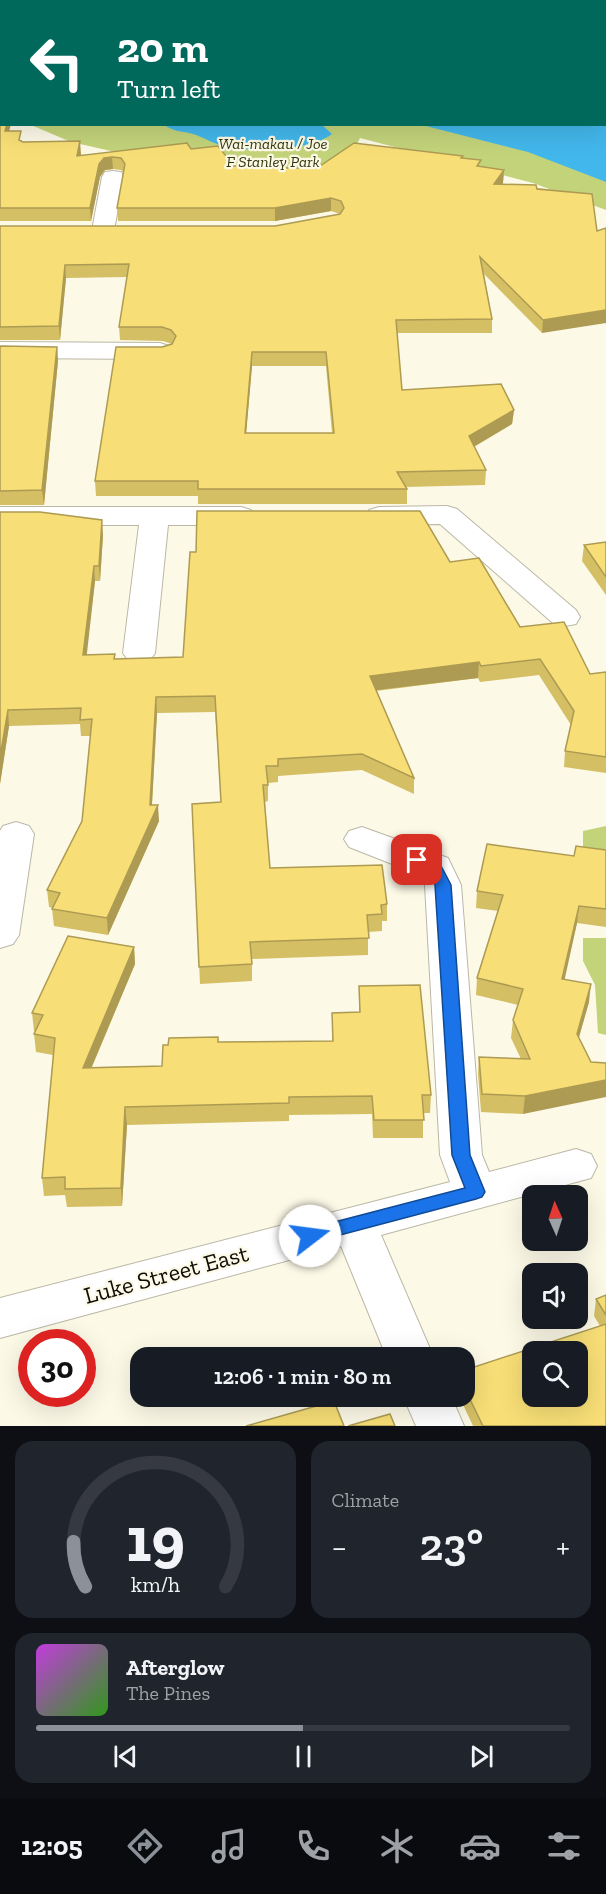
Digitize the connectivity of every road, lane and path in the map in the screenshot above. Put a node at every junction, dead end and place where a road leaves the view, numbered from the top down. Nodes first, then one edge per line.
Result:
1 (113, 177) dead end
2 (80, 230) edge
3 (103, 230) junction
4 (127, 230) edge
5 (0, 350) edge
6 (162, 351) edge
7 (0, 516) edge
8 (271, 516) edge
9 (353, 516) edge
10 (154, 517) junction
11 (565, 617) dead end
12 (139, 653) dead end
13 (16, 834) dead end
14 (362, 839) dead end
15 (0, 935) edge
16 (576, 1166) dead end
17 (476, 1192) junction
18 (354, 1224) junction
19 (0, 1318) edge
20 (406, 1347) edge
21 (432, 1407) edge
22 (440, 1426) edge

1 - 3 street
2 - 3 street
3 - 4 street
5 - 6 street
7 - 10 street
8 - 10 street
9 - 11 street
10 - 12 street
13 - 15 street
14 - 17 street
16 - 17 street, Luke Street East
17 - 18 street, Luke Street East
18 - 19 street, Luke Street East
18 - 20 street
21 - 22 street

